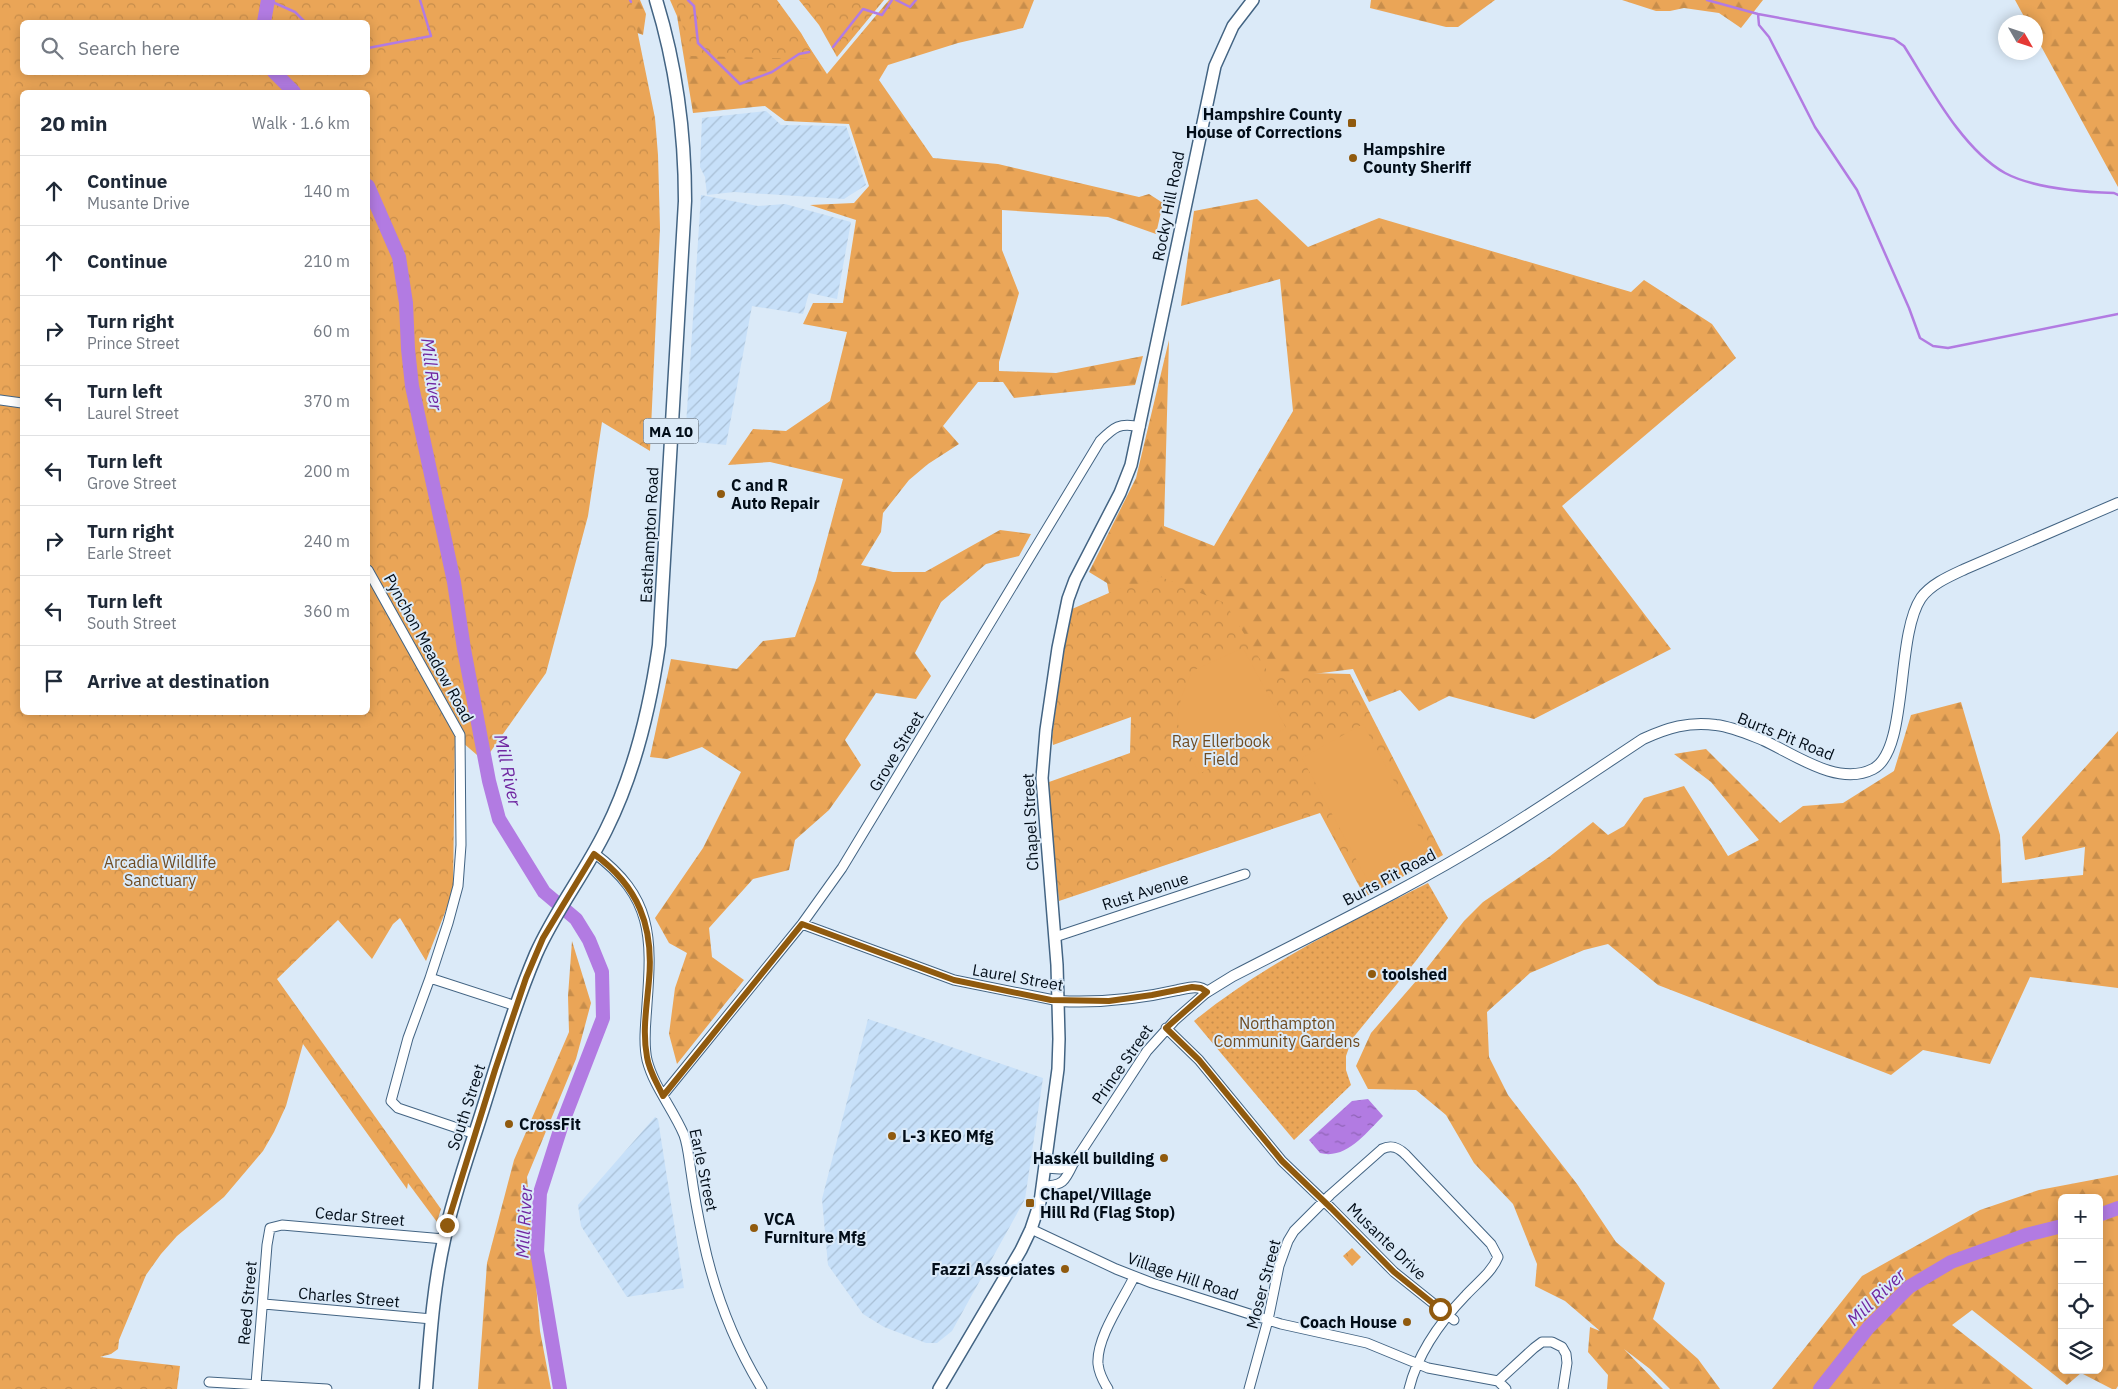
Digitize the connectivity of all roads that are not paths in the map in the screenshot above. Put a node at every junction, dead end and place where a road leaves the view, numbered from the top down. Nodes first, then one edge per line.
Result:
1 (656, 0) edge
2 (1253, 0) edge
3 (0, 400) edge
4 (20, 403) edge
5 (1140, 427) junction
6 (2118, 504) edge
7 (370, 574) edge
8 (594, 854) junction
9 (1245, 874) dead end
10 (802, 924) junction
11 (1055, 937) junction
12 (430, 978) junction
13 (1207, 992) junction
14 (1058, 1001) junction
15 (516, 1006) junction
16 (1166, 1028) junction
17 (663, 1096) junction
18 (475, 1134) junction
19 (1074, 1164) junction
20 (1045, 1168) junction
21 (1043, 1186) junction
22 (1324, 1201) junction
23 (273, 1226) joint
24 (1031, 1229) junction
25 (444, 1239) junction
26 (1134, 1277) junction
27 (264, 1304) junction
28 (1451, 1317) junction
29 (432, 1319) junction
30 (1268, 1320) junction
31 (1416, 1364) junction
32 (1498, 1381) junction
33 (209, 1382) dead end
34 (256, 1384) junction
35 (224, 1386) edge
36 (327, 1389) edge
37 (426, 1389) edge
38 (762, 1389) edge
39 (939, 1389) edge
40 (1108, 1389) edge
41 (1249, 1389) edge
42 (1409, 1389) edge
43 (1506, 1389) edge
44 (1563, 1389) edge

1 - 8 main road, Easthampton Road / MA 10
2 - 5 main road, Rocky Hill Road
3 - 4 street
5 - 10 street, Grove Street
5 - 11 main road, Chapel Street
6 - 13 street, Burts Pit Road
7 - 12 street, Pynchon Meadow Road
8 - 15 main road, South Street / MA 10
8 - 17 street, Earle Street
9 - 11 street, Rust Avenue
10 - 14 street, Laurel Street
10 - 17 street, Grove Street
11 - 14 main road, Chapel Street
12 - 15 street
12 - 18 street, Pynchon Meadow Road
13 - 14 street, Laurel Street
13 - 16 street, Prince Street
14 - 20 main road, Chapel Street
15 - 18 main road, South Street / MA 10
16 - 19 street, Prince Street
16 - 22 street, Musante Drive
17 - 38 street, Earle Street
18 - 25 main road, South Street / MA 10
19 - 20 street
19 - 21 street, Prince Street
20 - 21 main road, Chapel Street
21 - 24 main road, Chapel Street
22 - 28 street, Musante Drive
22 - 28 street, Moser Street
22 - 30 street, Moser Street
23 - 25 street, Cedar Street
23 - 27 street, Reed Street
24 - 26 street, Village Hill Road
24 - 39 main road
25 - 29 main road, South Street / MA 10
26 - 30 street, Village Hill Road
26 - 40 street
27 - 29 street, Charles Street
27 - 34 street, Reed Street
28 - 31 street
29 - 37 main road, South Street / MA 10
30 - 31 street, Village Hill Road
30 - 41 street, Moser Street
31 - 32 street, Village Hill Road
31 - 42 street
32 - 43 street
32 - 44 street
33 - 35 street
34 - 35 street
34 - 36 street

